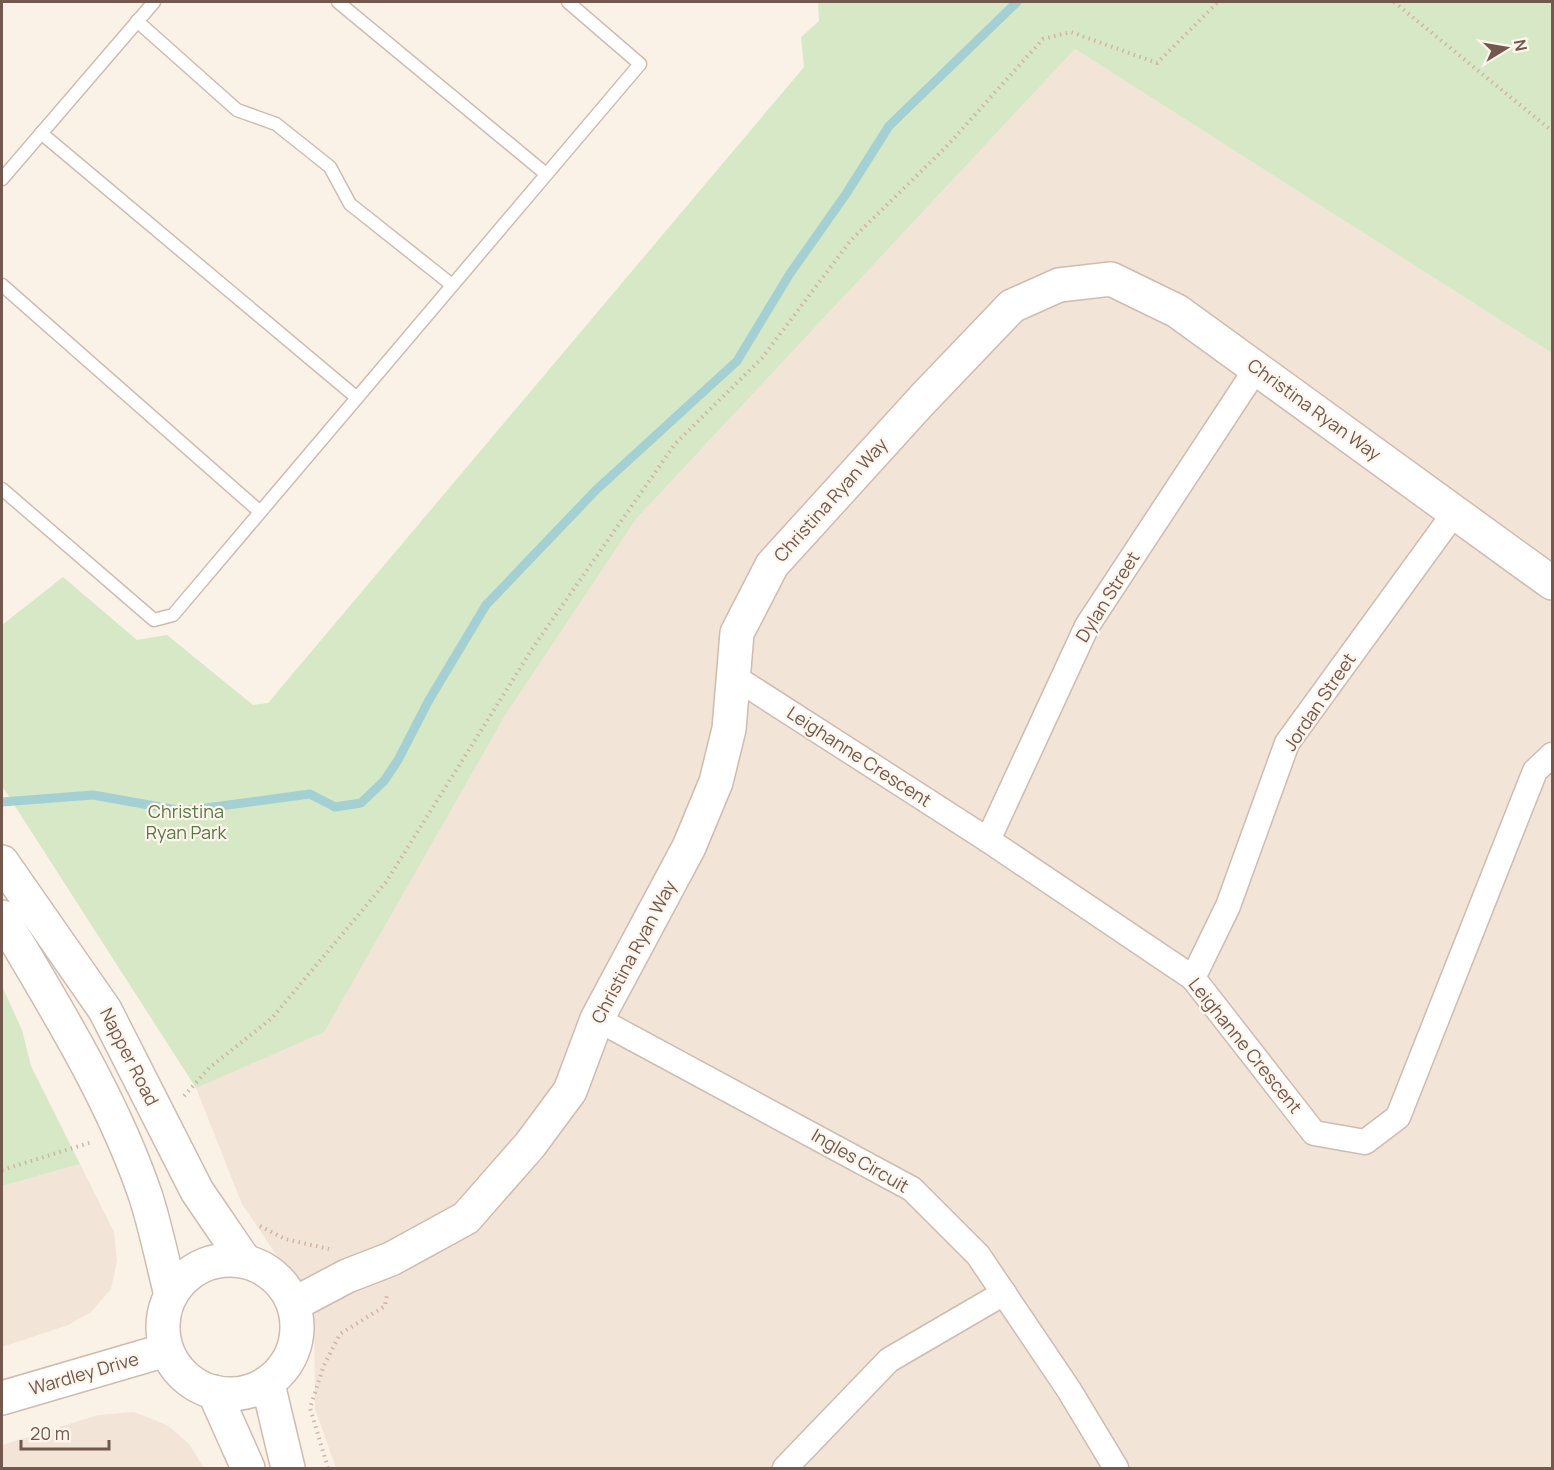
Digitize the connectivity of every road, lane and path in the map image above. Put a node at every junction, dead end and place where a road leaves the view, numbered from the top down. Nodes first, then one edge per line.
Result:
1 (154, 2) edge
2 (338, 2) edge
3 (568, 2) edge
4 (1218, 2) edge
5 (1394, 2) edge
6 (137, 21) junction
7 (1552, 131) edge
8 (41, 133) junction
9 (546, 174) junction
10 (2, 179) edge
11 (2, 285) edge
12 (452, 285) junction
13 (1256, 369) junction
14 (356, 397) junction
15 (2, 489) edge
16 (259, 511) junction
17 (1455, 512) junction
18 (1552, 583) edge
19 (733, 675) junction
20 (1552, 756) edge
21 (988, 840) junction
22 (2, 862) edge
23 (2, 917) edge
24 (1193, 978) junction
25 (597, 1019) junction
26 (180, 1100) dead end
27 (118, 1130) junction
28 (2, 1170) edge
29 (244, 1260) junction
30 (1004, 1293) junction
31 (171, 1295) junction
32 (294, 1304) junction
33 (166, 1350) junction
34 (268, 1384) junction
35 (214, 1392) junction
36 (2, 1398) edge
37 (248, 1468) edge
38 (288, 1468) edge
39 (785, 1468) edge
40 (1116, 1468) edge

1 - 6 lane
2 - 9 lane
3 - 9 lane
4 - 26 path
5 - 7 path
6 - 8 lane
6 - 12 lane
8 - 10 lane
8 - 14 lane
9 - 12 lane
11 - 16 lane
12 - 14 lane
13 - 17 street, Christina Ryan Way
13 - 19 street, Christina Ryan Way
13 - 21 street, Dylan Street
14 - 16 lane
15 - 16 lane
17 - 18 street, Christina Ryan Way
17 - 24 street, Jordan Street
19 - 21 street, Leighanne Crescent
19 - 25 street, Christina Ryan Way
20 - 24 street, Leighanne Crescent
21 - 24 street, Leighanne Crescent
22 - 29 street, Napper Road
23 - 27 street
25 - 30 street, Ingles Circuit
25 - 32 street, Christina Ryan Way
27 - 28 path
27 - 31 street
29 - 31 street
29 - 32 street
30 - 39 street
30 - 40 street, Ingles Circuit
31 - 33 street
32 - 34 street
33 - 35 street
33 - 36 street, Wardley Drive
34 - 35 street
34 - 38 street
35 - 37 street

